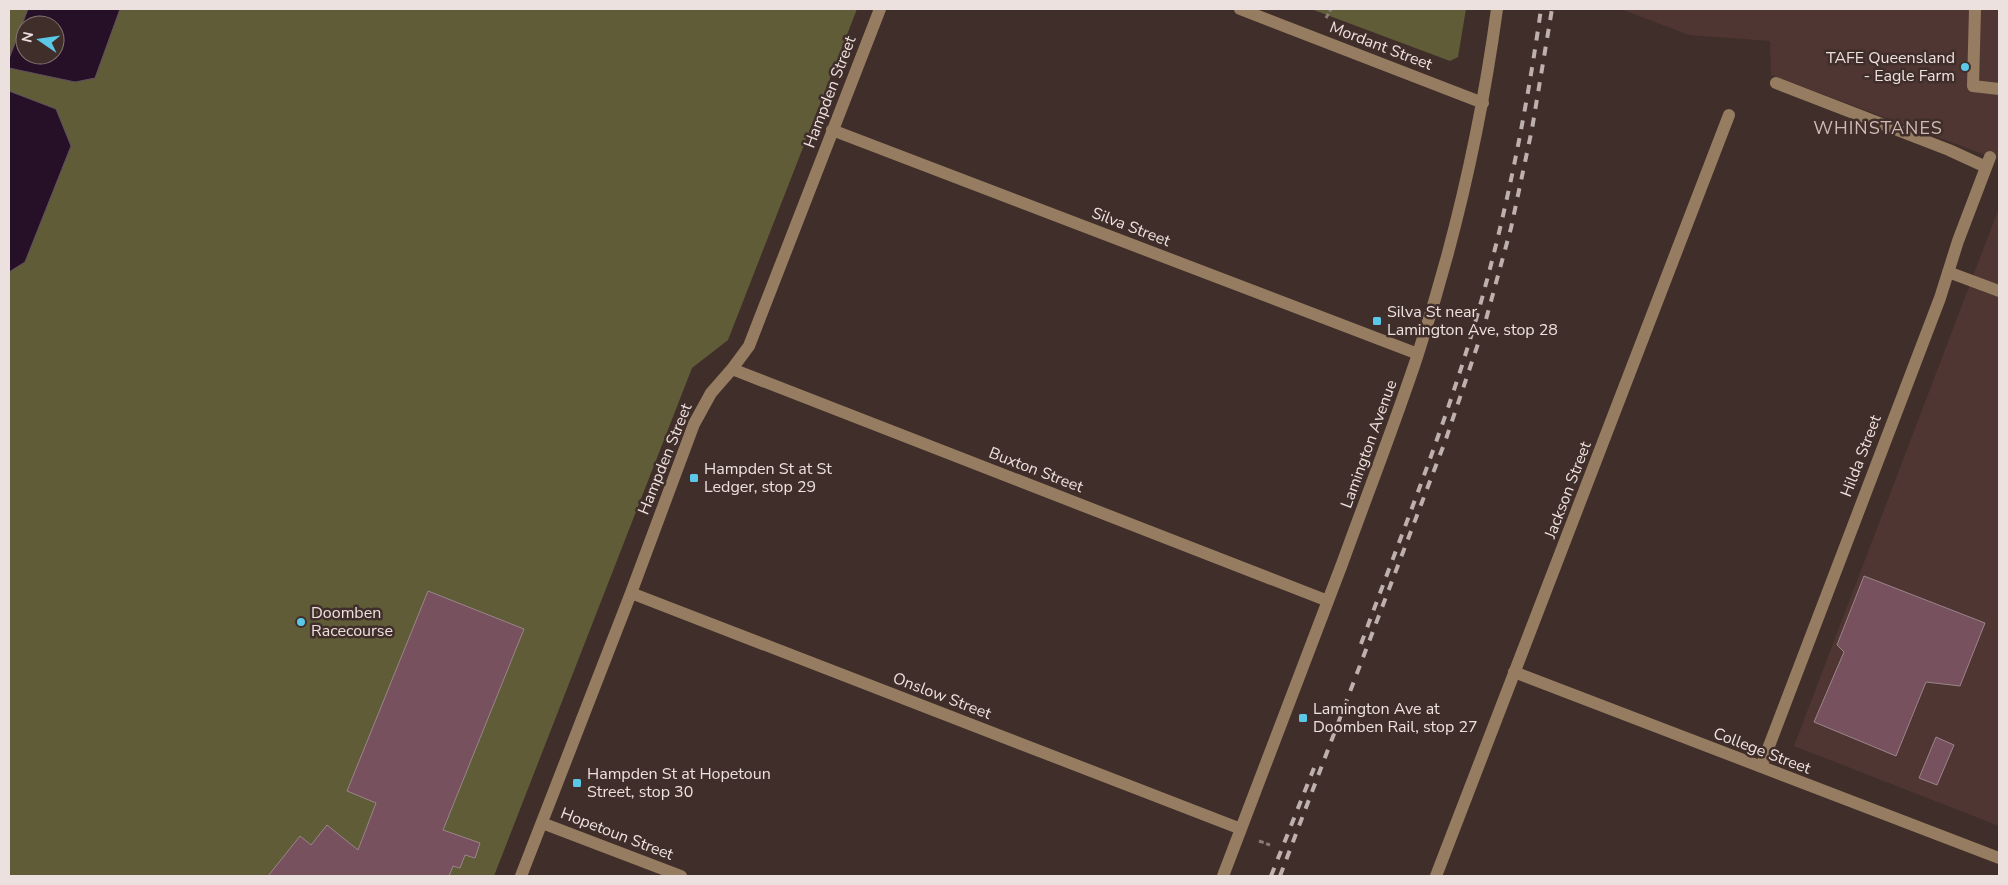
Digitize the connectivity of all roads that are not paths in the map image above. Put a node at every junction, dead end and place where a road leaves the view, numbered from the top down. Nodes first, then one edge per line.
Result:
1 (880, 9) edge
2 (1240, 9) edge
3 (1496, 9) edge
4 (1975, 9) edge
5 (1776, 83) dead end
6 (1999, 90) edge
7 (1483, 103) junction
8 (1729, 115) dead end
9 (832, 130) junction
10 (1948, 272) junction
11 (1999, 291) edge
12 (1418, 354) junction
13 (732, 369) junction
14 (631, 593) junction
15 (1328, 601) junction
16 (1514, 672) junction
17 (1761, 767) junction
18 (542, 823) junction
19 (1241, 829) junction
20 (1999, 858) edge
21 (521, 876) edge
22 (681, 876) edge
23 (1223, 876) edge
24 (1436, 876) edge

1 - 9 street, Hampden Street
2 - 7 street, Mordant Street
3 - 7 street, Lamington Avenue
4 - 6 street
5 - 10 street, Hilda Street
7 - 12 street, Lamington Avenue
8 - 16 street, Jackson Street
9 - 12 street, Silva Street
9 - 13 street, Hampden Street
10 - 11 street
10 - 17 street, Hilda Street
12 - 15 street, Lamington Avenue
13 - 14 street, Hampden Street
13 - 15 street, Buxton Street
14 - 18 street, Hampden Street
14 - 19 street, Onslow Street
15 - 19 street, Lamington Avenue
16 - 17 street, College Street
16 - 24 street, Jackson Street
17 - 20 street, College Street
18 - 21 street, Hampden Street
18 - 22 street, Hopetoun Street
19 - 23 street, Lamington Avenue

